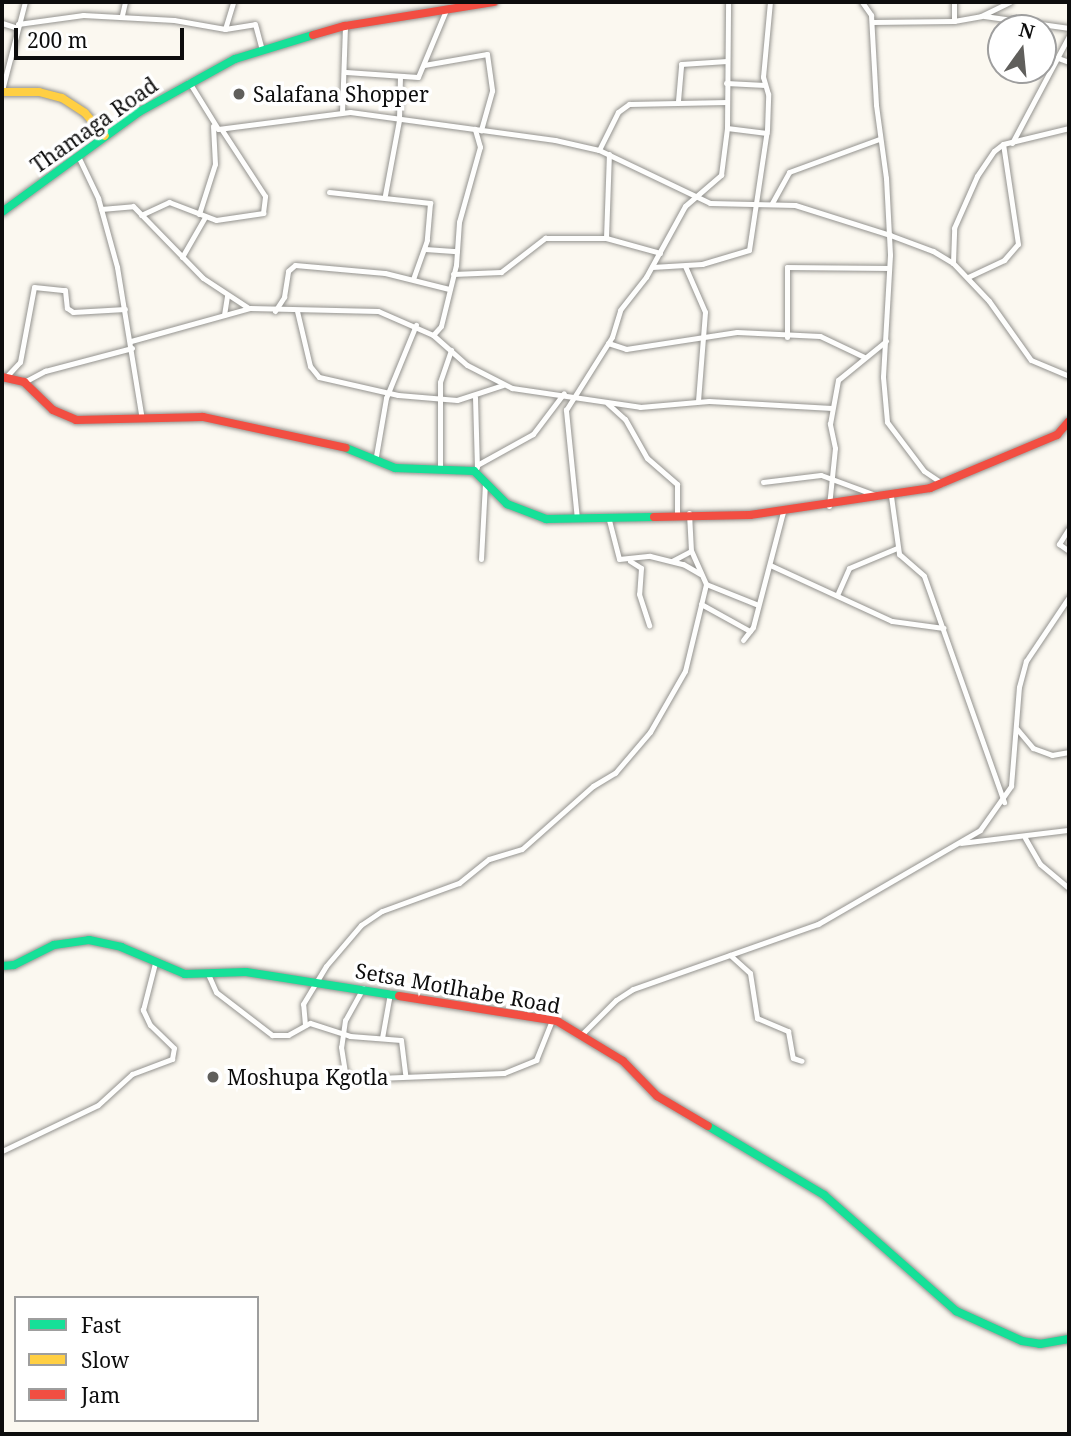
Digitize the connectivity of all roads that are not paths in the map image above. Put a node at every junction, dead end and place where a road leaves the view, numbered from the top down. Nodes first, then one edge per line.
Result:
1 (25, 2) edge
2 (125, 2) edge
3 (233, 2) edge
4 (494, 2) edge
5 (728, 2) edge
6 (770, 2) edge
7 (862, 2) edge
8 (954, 2) edge
9 (1010, 2) edge
10 (465, 4) edge
11 (446, 10) junction
12 (122, 15) junction
13 (981, 16) junction
14 (954, 21) junction
15 (872, 22) junction
16 (2, 23) edge
17 (18, 26) junction
18 (345, 26) junction
19 (1069, 27) edge
20 (225, 29) junction
21 (1069, 36) edge
22 (262, 50) junction
23 (1058, 58) junction
24 (727, 61) junction
25 (1069, 62) edge
26 (3, 65) edge
27 (424, 65) junction
28 (345, 72) junction
29 (400, 77) junction
30 (189, 82) junction
31 (726, 83) junction
32 (765, 85) junction
33 (2, 91) edge
34 (678, 101) junction
35 (727, 102) junction
36 (342, 112) junction
37 (400, 120) junction
38 (213, 125) junction
39 (727, 128) junction
40 (1069, 128) edge
41 (478, 129) junction
42 (222, 130) junction
43 (767, 133) junction
44 (105, 136) junction
45 (879, 139) junction
46 (1012, 142) junction
47 (1003, 144) junction
48 (599, 150) junction
49 (608, 154) junction
50 (78, 156) junction
51 (329, 192) dead end
52 (385, 195) junction
53 (694, 195) junction
54 (772, 204) junction
55 (754, 205) junction
56 (101, 209) junction
57 (2, 212) edge
58 (141, 215) junction
59 (202, 216) junction
60 (890, 236) junction
61 (606, 238) junction
62 (425, 249) junction
63 (457, 251) junction
64 (660, 253) junction
65 (182, 257) junction
66 (953, 263) junction
67 (685, 266) junction
68 (652, 267) junction
69 (888, 268) junction
70 (453, 274) junction
71 (968, 278) junction
72 (413, 279) junction
73 (449, 289) junction
74 (227, 295) junction
75 (250, 308) junction
76 (125, 309) junction
77 (275, 311) junction
78 (297, 311) junction
79 (224, 315) junction
80 (415, 325) junction
81 (433, 335) junction
82 (706, 335) junction
83 (787, 337) junction
84 (887, 340) junction
85 (608, 343) junction
86 (132, 345) junction
87 (450, 350) junction
88 (864, 357) junction
89 (1069, 376) edge
90 (3, 377) edge
91 (24, 382) junction
92 (503, 385) junction
93 (388, 393) junction
94 (564, 394) junction
95 (576, 396) junction
96 (475, 397) junction
97 (439, 399) junction
98 (698, 401) junction
99 (607, 403) junction
100 (832, 408) junction
101 (142, 419) junction
102 (1069, 421) edge
103 (376, 456) junction
104 (440, 470) junction
105 (480, 472) junction
106 (831, 477) junction
107 (763, 482) dead end
108 (942, 484) junction
109 (891, 495) junction
110 (882, 497) junction
111 (829, 506) junction
112 (783, 512) junction
113 (677, 513) junction
114 (689, 513) junction
115 (577, 519) junction
116 (609, 520) junction
117 (1069, 528) edge
118 (897, 548) junction
119 (691, 551) junction
120 (1069, 551) edge
121 (481, 559) dead end
122 (630, 561) junction
123 (671, 561) junction
124 (770, 565) junction
125 (703, 576) junction
126 (706, 584) junction
127 (838, 593) junction
128 (1069, 597) edge
129 (701, 604) junction
130 (756, 604) junction
131 (649, 625) dead end
132 (944, 628) junction
133 (750, 631) junction
134 (744, 640) dead end
135 (1017, 729) junction
136 (1069, 752) edge
137 (1004, 802) junction
138 (1069, 830) edge
139 (1025, 838) junction
140 (958, 844) junction
141 (1069, 888) edge
142 (730, 955) junction
143 (155, 963) junction
144 (2, 966) edge
145 (208, 974) junction
146 (315, 981) junction
147 (363, 988) junction
148 (390, 993) junction
149 (552, 1020) junction
150 (305, 1025) junction
151 (582, 1034) junction
152 (343, 1035) junction
153 (382, 1038) junction
154 (802, 1060) dead end
155 (405, 1074) junction
156 (2, 1151) edge
157 (1069, 1339) edge

1 - 17 street
2 - 12 street
3 - 20 street
4 - 10 street, Thamaga Road
5 - 24 street
6 - 32 street
7 - 15 street
8 - 14 street
9 - 13 street
10 - 11 street, Thamaga Road
11 - 18 street, Thamaga Road
11 - 27 street
12 - 17 street
12 - 20 street
13 - 14 street
13 - 19 street
14 - 15 street
15 - 45 street
16 - 17 street
17 - 26 street
18 - 22 street, Thamaga Road
18 - 28 street
20 - 22 street
21 - 23 street
22 - 30 street, Thamaga Road
23 - 25 street
23 - 46 street
24 - 31 street
24 - 34 street
26 - 33 street
27 - 29 street
27 - 41 street
28 - 29 street
28 - 36 street
29 - 37 street
30 - 38 street
30 - 44 street, Thamaga Road
31 - 32 street
31 - 35 street
32 - 43 street
33 - 44 street
34 - 35 street
34 - 48 street
35 - 39 street
36 - 37 street
36 - 42 street
37 - 41 street
37 - 52 street
38 - 42 street
38 - 59 street
39 - 43 street
39 - 53 street
40 - 46 street
41 - 48 street
41 - 63 street
42 - 59 street
43 - 55 street
44 - 50 street, Thamaga Road
45 - 54 street
45 - 60 street
46 - 47 street
47 - 66 street
47 - 71 street
48 - 49 street
49 - 53 street
49 - 61 street
50 - 56 street
50 - 57 street, Thamaga Road
51 - 52 street
52 - 62 street
53 - 55 street
53 - 64 street
54 - 55 street
54 - 60 street
55 - 67 street
56 - 58 street
56 - 76 street
58 - 59 street
58 - 65 street
59 - 65 street
60 - 66 street
60 - 69 street
61 - 64 street
61 - 70 street
62 - 63 street
62 - 72 street
63 - 70 street
64 - 68 street
65 - 74 street
66 - 71 street
67 - 68 street
67 - 82 street
68 - 85 street
69 - 83 street
69 - 84 street
70 - 73 street
71 - 89 street
72 - 73 street
72 - 77 street
73 - 81 street
74 - 75 street
74 - 79 street
75 - 77 street
75 - 79 street
76 - 86 street
76 - 90 street
77 - 78 street
78 - 80 street
78 - 93 street
79 - 86 street
80 - 81 street
80 - 93 street
81 - 87 street
82 - 83 street
82 - 85 street
82 - 98 street
83 - 88 street
84 - 88 street
84 - 108 street
85 - 95 street
86 - 91 street
86 - 101 street
87 - 92 street
87 - 97 street
88 - 100 street
90 - 91 street
91 - 101 street
92 - 94 street
92 - 96 street
93 - 97 street
93 - 103 street
94 - 95 street
94 - 105 street
95 - 99 street
95 - 115 street
96 - 97 street
96 - 105 street
97 - 104 street
98 - 99 street
98 - 100 street
99 - 113 street
100 - 106 street
101 - 103 street
102 - 108 street
103 - 104 street
104 - 105 street
105 - 115 street
105 - 121 street
106 - 107 street
106 - 110 street
106 - 111 street
108 - 109 street
109 - 110 street
109 - 118 street
110 - 111 street
111 - 112 street
112 - 114 street
112 - 124 street
113 - 114 street
113 - 116 street
114 - 119 street
115 - 116 street
116 - 122 street
117 - 120 street
118 - 127 street
118 - 132 street
119 - 123 street
119 - 125 street
122 - 123 street
122 - 131 street
123 - 125 street
124 - 127 street
124 - 130 street
125 - 126 street
126 - 129 street
126 - 130 street
127 - 132 street
128 - 135 street
129 - 133 street
129 - 146 street
130 - 133 street
132 - 137 street
133 - 134 street
135 - 136 street
135 - 137 street
137 - 140 street
138 - 139 street
139 - 140 street
139 - 141 street
140 - 142 street
142 - 151 street
142 - 154 street
143 - 144 street, Setsa Motlhabe Road
143 - 145 street, Setsa Motlhabe Road
143 - 156 street
145 - 146 street, Setsa Motlhabe Road
145 - 150 street
146 - 147 street, Setsa Motlhabe Road
146 - 150 street
147 - 148 street, Setsa Motlhabe Road
147 - 152 street
148 - 149 street, Setsa Motlhabe Road
148 - 153 street
149 - 151 street, Setsa Motlhabe Road
149 - 155 street
150 - 152 street
151 - 157 street, Setsa Motlhabe Road
152 - 153 street
152 - 155 street
153 - 155 street

